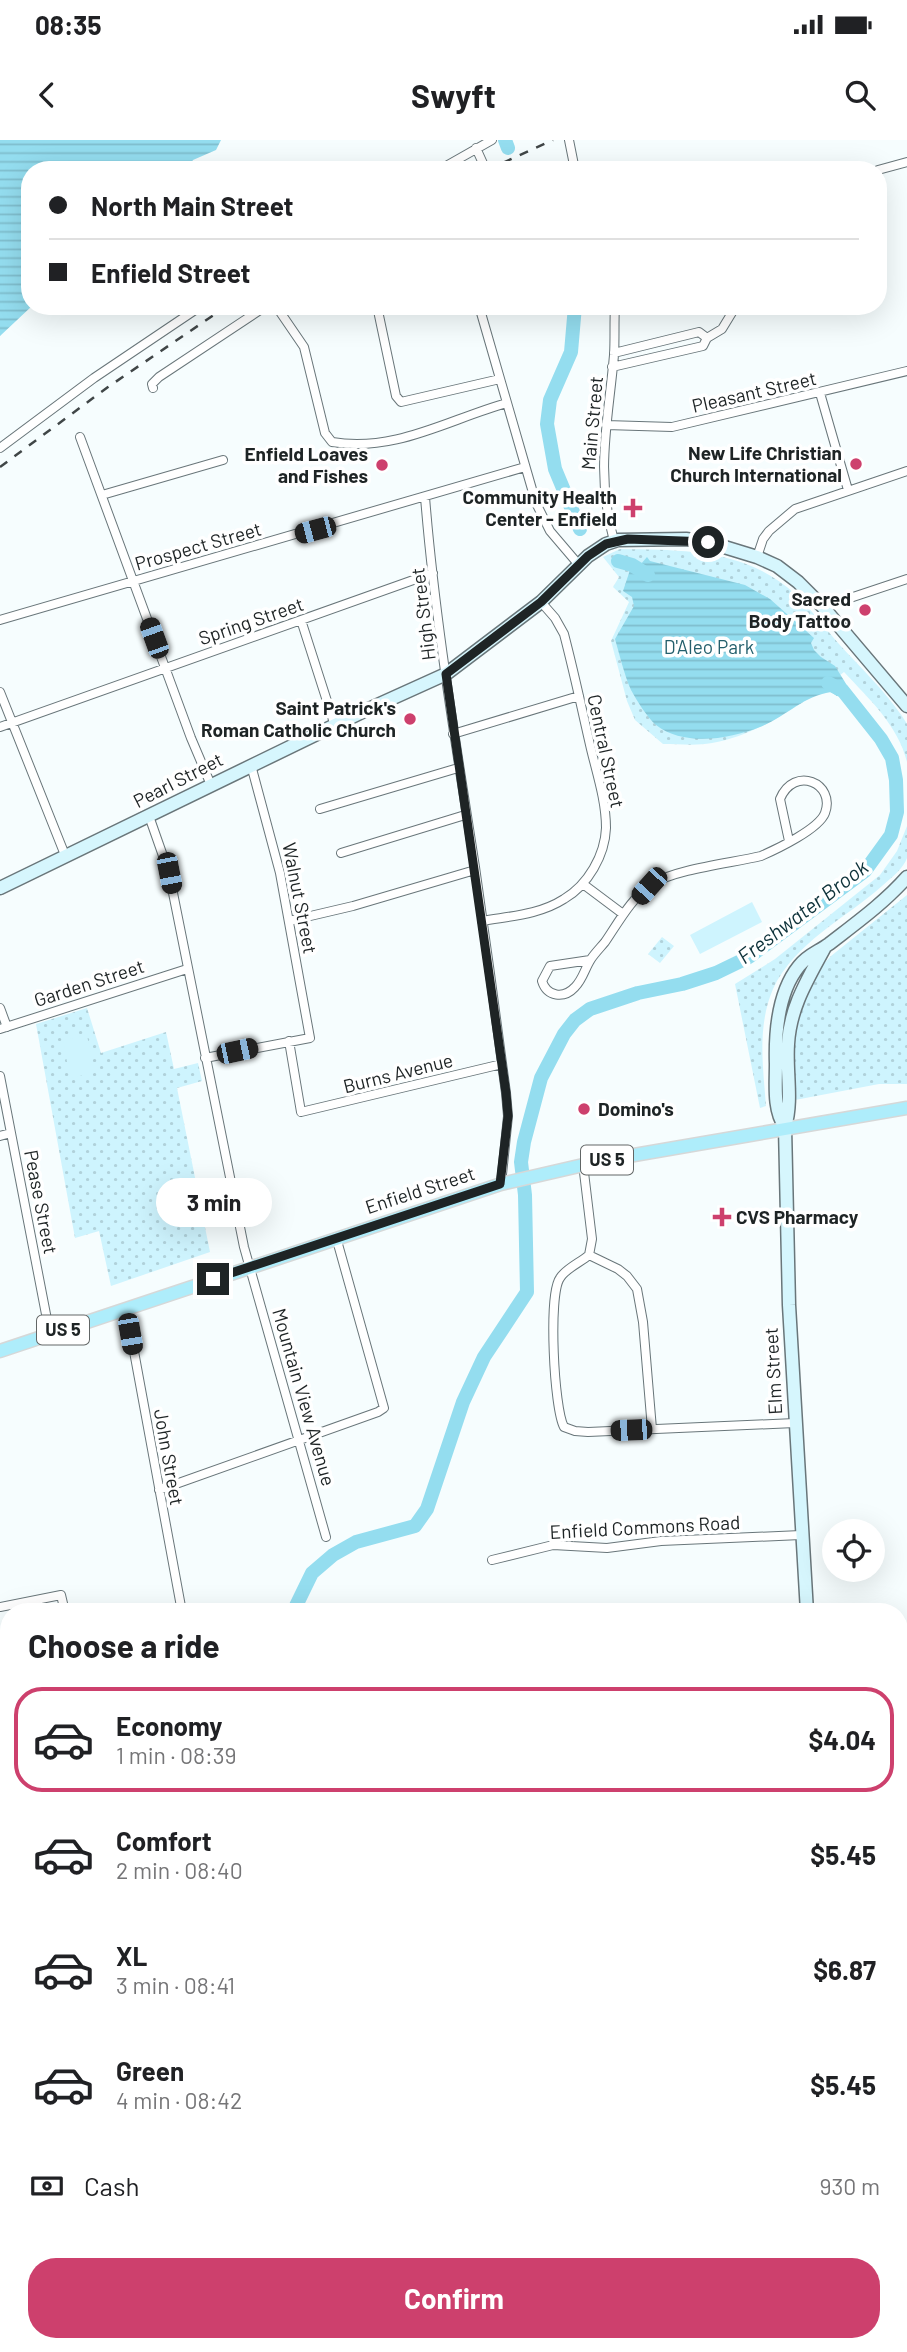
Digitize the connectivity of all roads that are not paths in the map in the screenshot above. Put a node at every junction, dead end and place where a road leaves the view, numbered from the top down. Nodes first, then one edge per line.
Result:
1 (492, 140) edge
2 (569, 140) edge
3 (476, 148) junction
4 (454, 161) edge
5 (482, 161) edge
6 (573, 161) edge
7 (907, 162) edge
8 (887, 168) edge
9 (188, 315) edge
10 (253, 315) edge
11 (283, 315) edge
12 (379, 315) edge
13 (482, 315) edge
14 (615, 315) edge
15 (731, 315) edge
16 (707, 338) junction
17 (614, 353) junction
18 (612, 367) junction
19 (907, 371) edge
20 (500, 379) junction
21 (153, 388) dead end
22 (820, 393) junction
23 (507, 403) junction
24 (606, 425) junction
25 (80, 437) dead end
26 (0, 448) edge
27 (223, 460) dead end
28 (526, 467) junction
29 (907, 471) edge
30 (848, 490) junction
31 (102, 495) junction
32 (425, 497) junction
33 (614, 541) junction
34 (757, 557) junction
35 (579, 565) junction
36 (433, 573) junction
37 (907, 579) edge
38 (133, 580) junction
39 (541, 602) junction
40 (823, 607) junction
41 (0, 620) edge
42 (301, 620) junction
43 (165, 668) junction
44 (446, 674) junction
45 (0, 692) edge
46 (579, 696) junction
47 (907, 706) edge
48 (12, 722) junction
49 (335, 726) junction
50 (0, 727) edge
51 (453, 734) junction
52 (251, 765) junction
53 (458, 768) junction
54 (211, 785) junction
55 (320, 809) dead end
56 (149, 816) junction
57 (465, 816) junction
58 (789, 841) junction
59 (341, 853) dead end
60 (65, 855) junction
61 (475, 870) junction
62 (907, 877) edge
63 (583, 884) junction
64 (0, 888) edge
65 (623, 914) junction
66 (289, 921) junction
67 (482, 921) junction
68 (590, 960) junction
69 (187, 969) junction
70 (0, 1008) edge
71 (3, 1028) edge
72 (289, 1041) junction
73 (205, 1058) junction
74 (502, 1064) junction
75 (0, 1076) edge
76 (907, 1108) edge
77 (785, 1127) junction
78 (11, 1133) junction
79 (0, 1136) edge
80 (583, 1164) junction
81 (500, 1184) junction
82 (336, 1237) junction
83 (589, 1255) junction
84 (249, 1266) junction
85 (125, 1308) junction
86 (50, 1335) junction
87 (0, 1351) edge
88 (795, 1423) junction
89 (652, 1429) junction
90 (300, 1438) junction
91 (159, 1490) junction
92 (801, 1535) junction
93 (326, 1537) dead end
94 (492, 1560) dead end
95 (20, 1603) edge
96 (63, 1603) edge
97 (180, 1603) edge
98 (806, 1603) edge

1 - 3 street
2 - 6 street
3 - 4 street
3 - 5 street
7 - 8 street
9 - 26 street
10 - 21 street
11 - 23 street
12 - 20 street
13 - 20 street
14 - 17 street, Main Street
15 - 16 street
16 - 17 street
16 - 18 street
17 - 18 street, Main Street
18 - 24 street, Main Street
19 - 22 street, Pleasant Street
20 - 23 street
22 - 24 street, Pleasant Street
22 - 30 street
23 - 28 street
24 - 33 street, Main Street
25 - 31 street
27 - 31 street
28 - 32 street, Prospect Street
28 - 35 street
29 - 30 street
30 - 34 street
31 - 38 street
32 - 36 street, High Street
32 - 38 street, Prospect Street
33 - 34 street
33 - 35 street, Pearl Street
34 - 40 street
35 - 39 street, Pearl Street
36 - 42 street, Spring Street
36 - 44 street, High Street
37 - 40 street
38 - 41 street, Prospect Street
38 - 43 street
39 - 44 street, Pearl Street
39 - 46 street, Central Street
40 - 47 street
42 - 43 street, Spring Street
42 - 49 street
43 - 48 street, Spring Street
43 - 54 street
44 - 49 street, Pearl Street
44 - 51 street, High Street
45 - 48 street
46 - 51 street
46 - 63 street, Central Street
48 - 50 street, Spring Street
48 - 60 street
49 - 52 street, Pearl Street
51 - 53 street, High Street
52 - 54 street, Pearl Street
52 - 66 street, Walnut Street
53 - 55 street
53 - 57 street, High Street
54 - 56 street, Pearl Street
56 - 60 street, Pearl Street
56 - 69 street, Mountain View Avenue
57 - 59 street
57 - 61 street, High Street
58 - 58 street
58 - 65 street
60 - 64 street, Pearl Street
61 - 66 street
61 - 67 street, High Street
62 - 77 street, Elm Street
63 - 65 street
63 - 67 street, Central Street
65 - 68 street
66 - 72 street, Walnut Street
67 - 74 street, High Street
68 - 68 street
69 - 71 street, Garden Street
69 - 73 street, Mountain View Avenue
70 - 71 street
72 - 73 street
72 - 74 street, Burns Avenue
73 - 84 street, Mountain View Avenue
74 - 81 street, High Street
75 - 78 street, Pease Street
76 - 77 main road, Enfield Street / US 5
77 - 80 main road, Enfield Street / US 5
77 - 88 street, Elm Street
78 - 79 street
78 - 86 street, Pease Street
80 - 81 main road, Enfield Street / US 5
80 - 83 street
81 - 82 main road, Enfield Street / US 5
82 - 84 main road, Enfield Street / US 5
82 - 90 street
83 - 89 street
83 - 89 street
84 - 85 main road, Enfield Street / US 5
84 - 90 street, Mountain View Avenue
85 - 86 main road, Enfield Street / US 5
85 - 91 street, John Street
86 - 87 main road, Enfield Street / US 5
88 - 89 street
88 - 92 street, Elm Street
90 - 91 street
90 - 93 street, Mountain View Avenue
91 - 97 street, John Street
92 - 94 street, Enfield Commons Road
92 - 98 street, Elm Street
95 - 96 street

